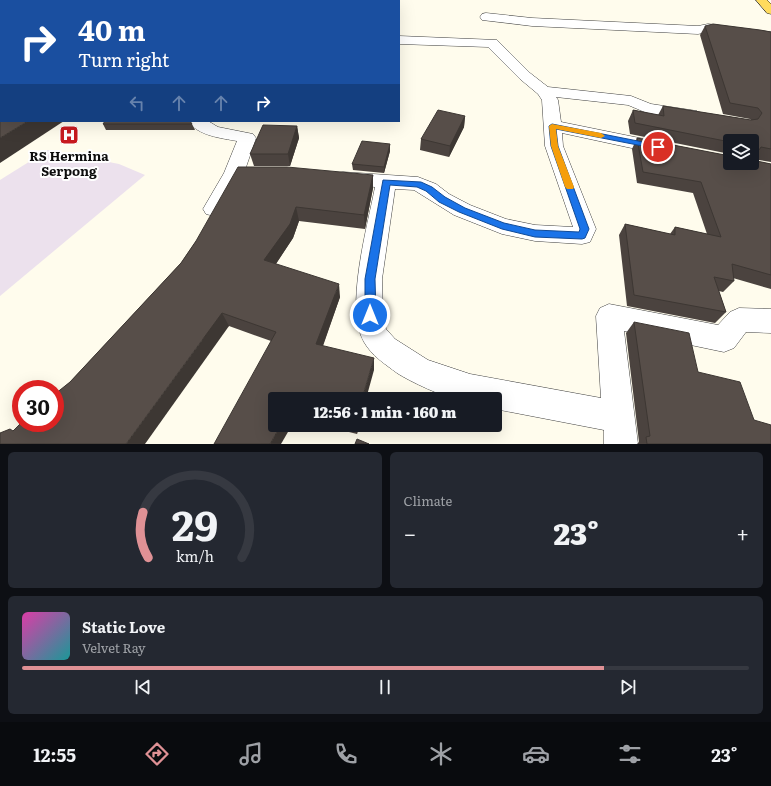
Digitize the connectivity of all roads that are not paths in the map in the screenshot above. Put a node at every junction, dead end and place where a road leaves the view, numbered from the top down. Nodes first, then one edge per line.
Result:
1 (759, 0) edge
2 (771, 11) edge
3 (486, 17) dead end
4 (771, 36) edge
5 (400, 40) edge
6 (544, 91) junction
7 (706, 118) edge
8 (198, 122) edge
9 (552, 126) junction
10 (675, 151) edge
11 (327, 176) edge
12 (386, 182) junction
13 (204, 228) edge
14 (771, 320) edge
15 (620, 431) edge

1 - 2 main road
3 - 4 street
5 - 6 street
6 - 7 street
6 - 9 street
8 - 13 street
9 - 10 street
9 - 12 street
11 - 12 street
12 - 15 street
14 - 15 street

